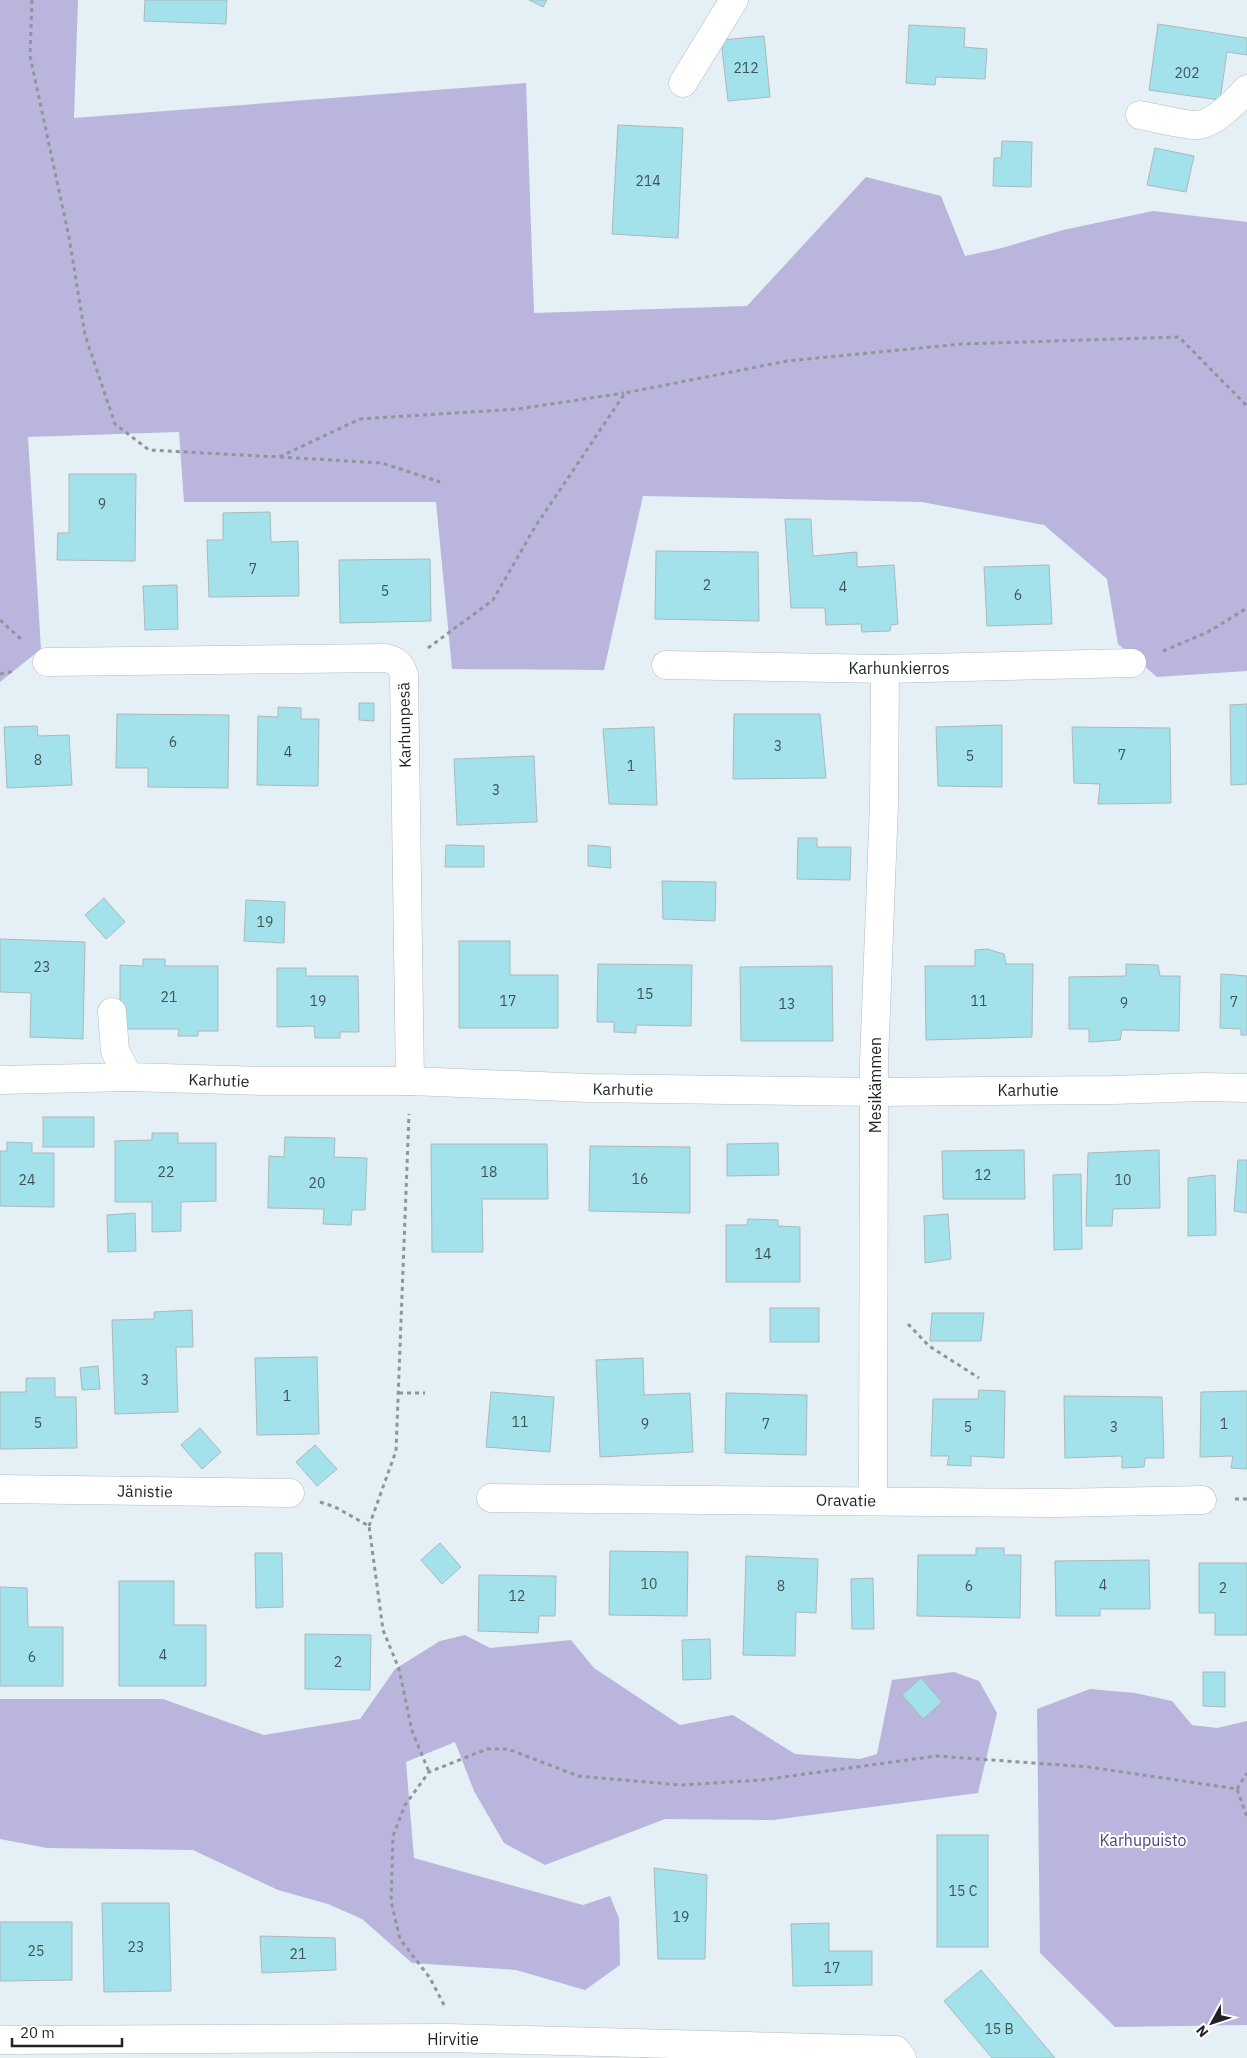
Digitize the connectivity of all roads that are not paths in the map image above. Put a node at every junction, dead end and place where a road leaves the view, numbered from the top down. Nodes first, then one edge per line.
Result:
1 (734, 0) edge
2 (684, 82) dead end
3 (1247, 89) edge
4 (1140, 114) dead end
5 (47, 662) dead end
6 (1132, 663) road end
7 (666, 665) dead end
8 (885, 670) junction
9 (112, 1012) dead end
10 (129, 1077) junction
11 (0, 1080) edge
12 (410, 1081) junction
13 (1247, 1088) edge
14 (875, 1092) junction
15 (0, 1489) edge
16 (290, 1493) road end
17 (490, 1498) dead end
18 (1202, 1500) dead end
19 (873, 1501) junction
20 (0, 2040) edge
21 (902, 2058) edge

1 - 2 street
3 - 4 street
5 - 12 street, Karhunpesä
6 - 8 street, Karhunkierros
7 - 8 street, Karhunkierros
8 - 14 street, Mesikämmen
9 - 10 street
10 - 11 street, Karhutie
10 - 12 street, Karhutie
12 - 14 street, Karhutie
13 - 14 street, Karhutie
14 - 19 street, Mesikämmen
15 - 16 street, Jänistie
17 - 19 street, Oravatie
18 - 19 street, Oravatie
20 - 21 street, Hirvitie

